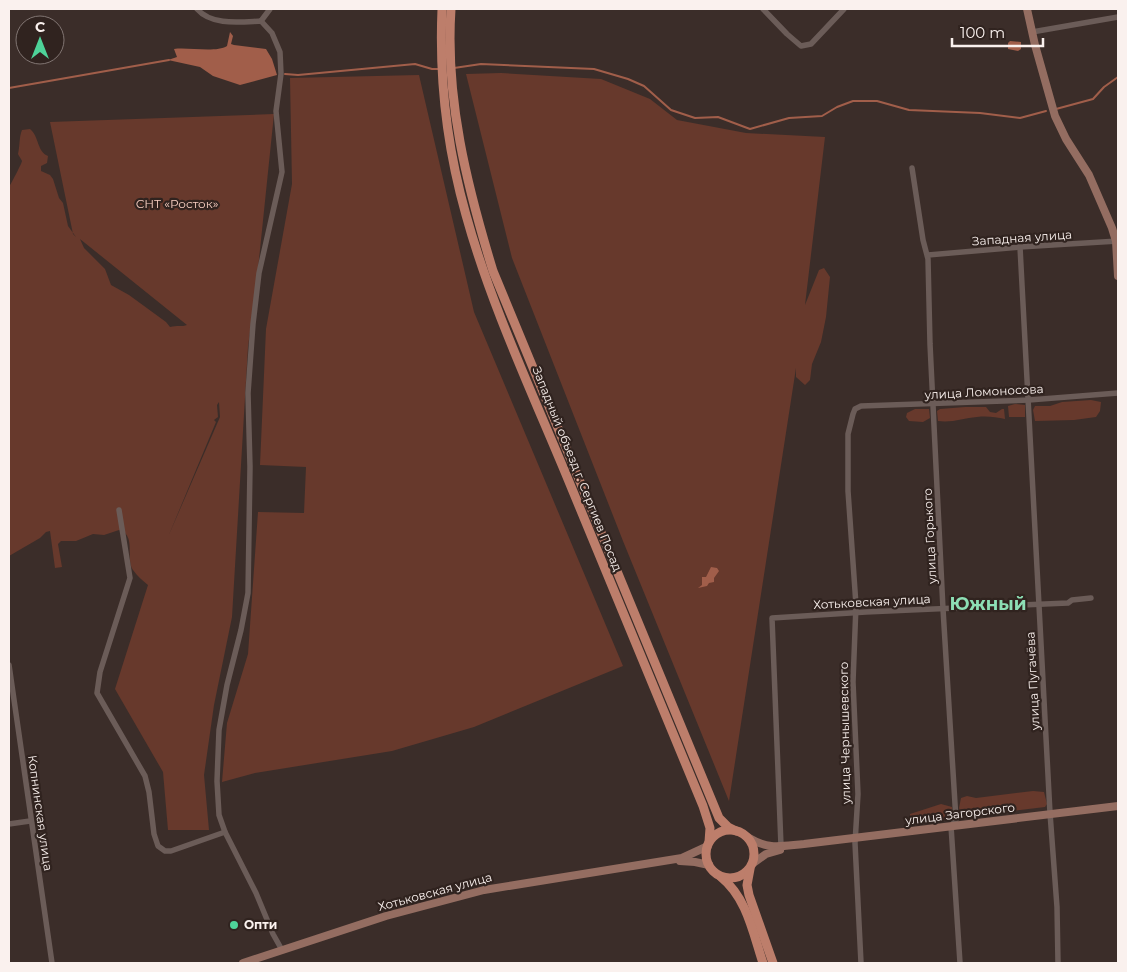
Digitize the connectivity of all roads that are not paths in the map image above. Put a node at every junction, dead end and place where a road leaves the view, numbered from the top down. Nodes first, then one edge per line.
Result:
1 (197, 9) edge
2 (270, 9) edge
3 (442, 9) edge
4 (451, 9) edge
5 (763, 9) edge
6 (844, 9) edge
7 (1027, 9) edge
8 (1118, 17) edge
9 (261, 21) junction
10 (1032, 32) junction
11 (445, 49) junction
12 (448, 98) junction
13 (912, 168) dead end
14 (1117, 241) edge
15 (1020, 247) junction
16 (928, 255) junction
17 (1118, 276) edge
18 (1118, 393) edge
19 (1029, 400) junction
20 (934, 405) junction
21 (853, 414) joint
22 (119, 510) dead end
23 (1091, 598) dead end
24 (1040, 605) junction
25 (943, 609) junction
26 (856, 613) junction
27 (9, 665) edge
28 (1118, 806) edge
29 (1050, 814) junction
30 (30, 822) junction
31 (9, 824) edge
32 (950, 826) junction
33 (736, 831) junction
34 (225, 832) junction
35 (748, 838) junction
36 (855, 838) junction
37 (709, 844) junction
38 (804, 844) junction
39 (781, 846) junction
40 (638, 864) junction
41 (709, 865) junction
42 (751, 867) junction
43 (721, 877) junction
44 (282, 950) junction
45 (52, 963) edge
46 (243, 963) edge
47 (763, 963) edge
48 (773, 963) edge
49 (861, 963) edge
50 (960, 963) edge
51 (1058, 963) edge

1 - 9 street
2 - 9 street
3 - 11 main road
4 - 11 main road
5 - 6 street
7 - 10 main road
8 - 10 street
9 - 34 street
10 - 14 main road
11 - 12 main road
12 - 33 main road, Западный объезд г. Сергиев Посад
12 - 37 main road, Западный объезд г. Сергиев Посад
13 - 16 street, улица Горького
14 - 15 street, Западная улица
14 - 17 main road
15 - 16 street, Западная улица
15 - 19 street, улица Пугачёва
16 - 20 street, улица Горького
18 - 19 street, улица Ломоносова
19 - 20 street, улица Ломоносова
19 - 24 street, улица Пугачёва
20 - 21 street, улица Ломоносова
20 - 25 street, улица Горького
21 - 26 street, улица Чернышевского
22 - 34 street
23 - 24 street, Хотьковская улица
24 - 25 street, Хотьковская улица
24 - 29 street, улица Пугачёва
25 - 26 street, Хотьковская улица
25 - 32 street, улица Горького
26 - 36 street, улица Чернышевского
26 - 39 street, Хотьковская улица
27 - 30 street, Копнинская улица
28 - 29 main road, улица Загорского
29 - 32 main road, улица Загорского
29 - 51 street, улица Пугачёва
30 - 31 street
30 - 45 street, Копнинская улица
32 - 36 main road, улица Загорского
32 - 50 street, улица Горького
33 - 35 main road
33 - 37 main road
34 - 44 street
35 - 39 main road
35 - 42 main road
36 - 38 main road, улица Загорского
36 - 49 street, улица Чернышевского
37 - 40 main road
37 - 41 main road
38 - 39 main road
38 - 42 main road
40 - 41 main road
40 - 44 main road, Хотьковская улица
41 - 43 main road
42 - 43 main road
42 - 48 main road
43 - 47 main road
44 - 46 main road, Хотьковская улица

